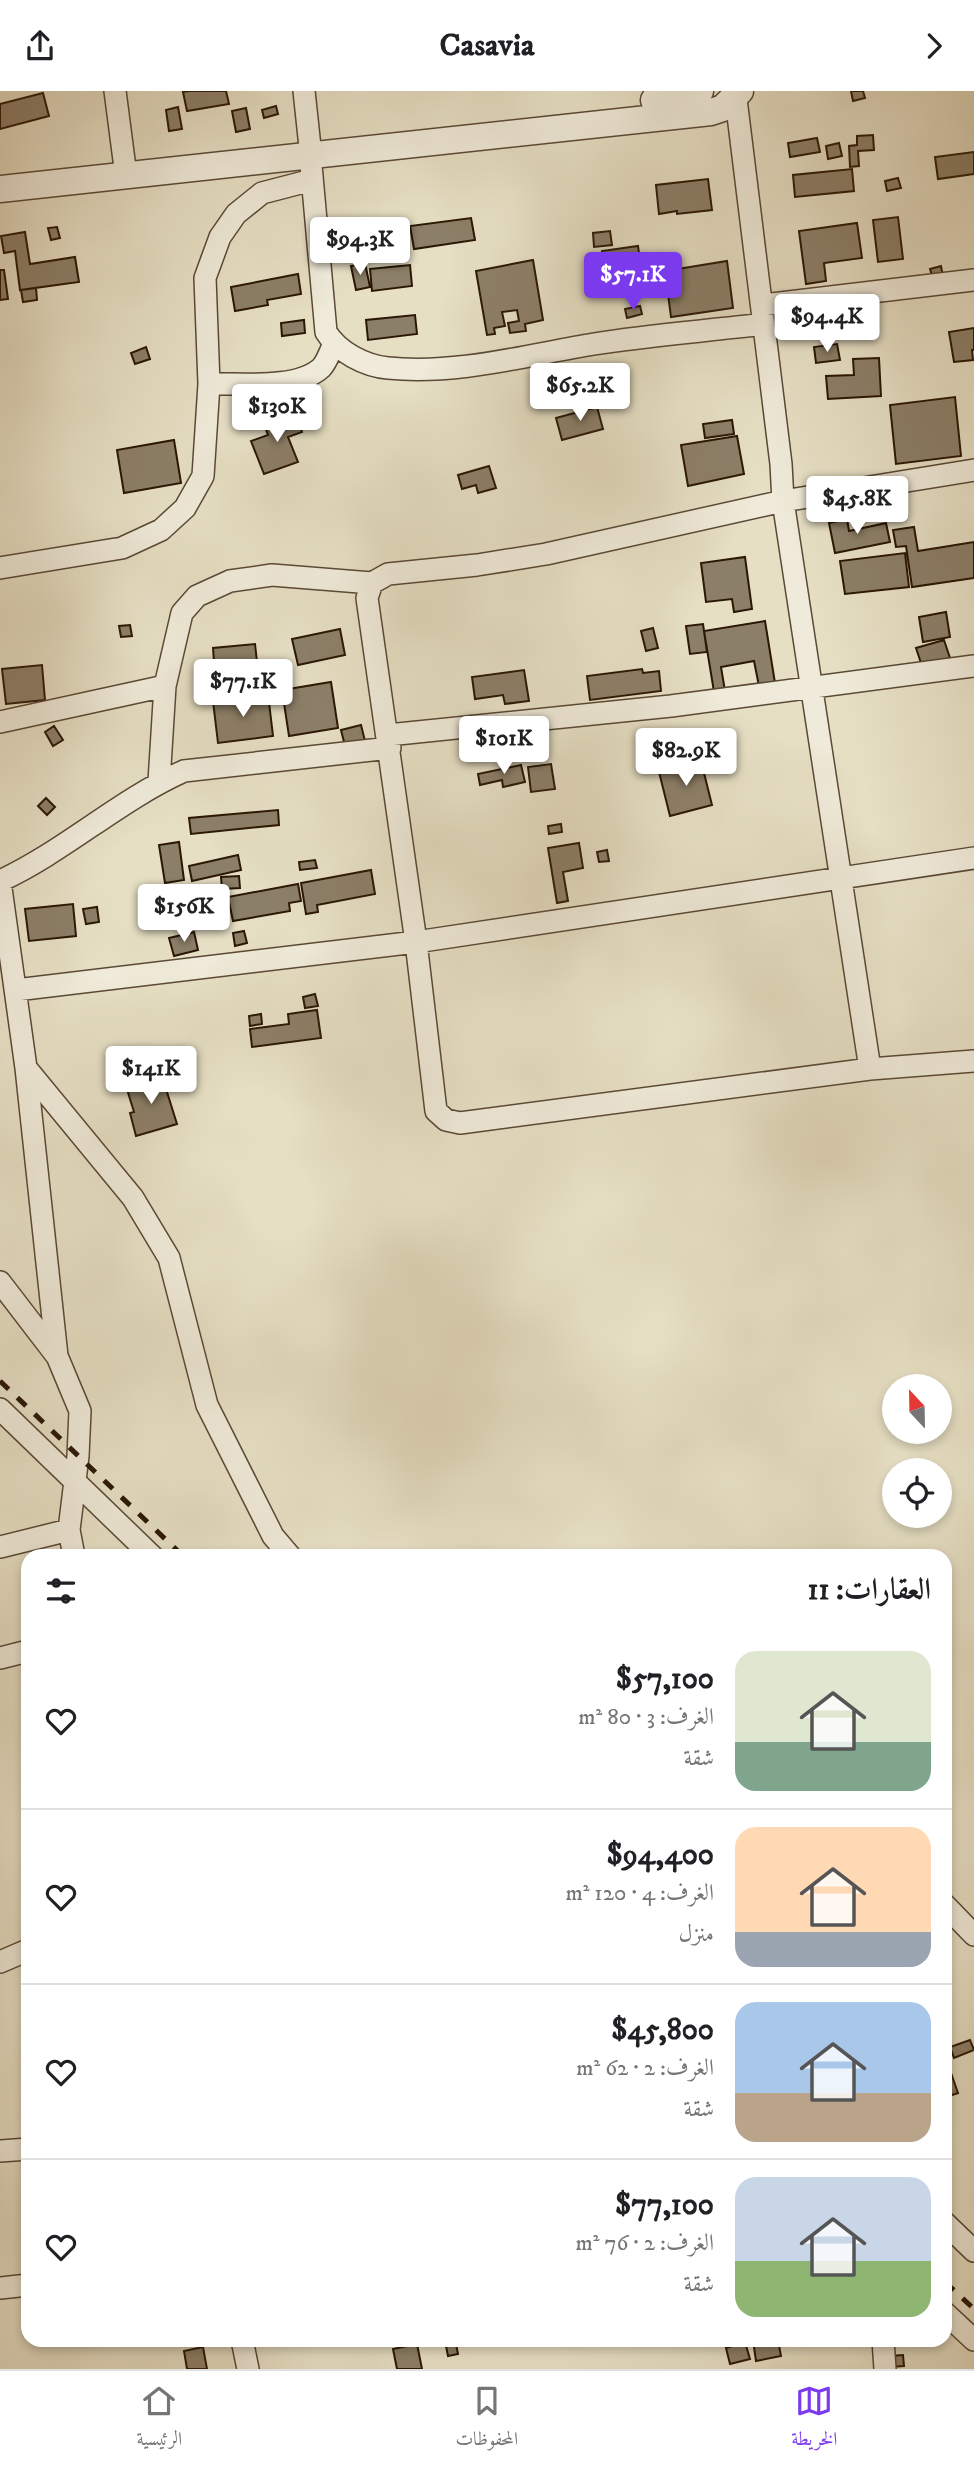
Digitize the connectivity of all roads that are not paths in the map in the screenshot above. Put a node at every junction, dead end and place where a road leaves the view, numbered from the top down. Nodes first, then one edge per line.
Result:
1 (116, 91) edge
2 (304, 91) edge
3 (700, 91) edge
4 (737, 93) edge
5 (311, 160) junction
6 (125, 168) junction
7 (0, 171) edge
8 (0, 189) edge
9 (974, 280) edge
10 (763, 314) junction
11 (334, 344) junction
12 (209, 384) junction
13 (974, 470) edge
14 (783, 501) junction
15 (0, 568) edge
16 (372, 583) junction
17 (974, 666) edge
18 (164, 686) junction
19 (812, 688) junction
20 (0, 722) edge
21 (389, 741) junction
22 (159, 782) junction
23 (974, 858) edge
24 (841, 879) junction
25 (0, 881) edge
26 (416, 942) junction
27 (16, 991) junction
28 (974, 1062) edge
29 (26, 1068) junction
30 (870, 1069) junction
31 (0, 1282) edge
32 (57, 1356) junction
33 (0, 1409) edge
34 (75, 1482) junction
35 (69, 1530) junction
36 (0, 1547) edge
37 (73, 1549) edge
38 (145, 1549) edge
39 (284, 1549) edge
40 (21, 1653) edge
41 (0, 1658) edge
42 (952, 1912) edge
43 (974, 1935) edge
44 (21, 1953) edge
45 (0, 1962) edge
46 (21, 2150) edge
47 (0, 2151) edge
48 (952, 2230) edge
49 (974, 2251) edge
50 (21, 2286) edge
51 (0, 2288) edge
52 (952, 2320) edge
53 (974, 2340) edge
54 (243, 2347) edge
55 (883, 2347) edge
56 (248, 2369) edge
57 (885, 2369) edge

1 - 6 street
2 - 5 street
3 - 5 street
4 - 5 street
4 - 10 street
5 - 6 street
5 - 8 street
5 - 11 street
5 - 12 street
6 - 7 street
9 - 10 street
10 - 11 street
10 - 14 street
11 - 12 street
12 - 15 street
13 - 14 street
14 - 16 street
14 - 19 street
16 - 18 street
16 - 21 street
17 - 19 street
18 - 20 street
18 - 22 street
19 - 21 street
19 - 24 street
21 - 22 street
21 - 26 street
22 - 25 street
23 - 24 street
24 - 26 street
24 - 30 street
25 - 27 street
26 - 27 street
26 - 30 street
27 - 29 street
28 - 30 street
29 - 32 street
29 - 39 street
31 - 32 street
32 - 34 street
33 - 34 street
34 - 35 street
34 - 38 street
35 - 36 street
35 - 37 street
40 - 41 street
42 - 43 street
44 - 45 street
46 - 47 street
48 - 49 street
50 - 51 street
52 - 53 street
54 - 56 street
55 - 57 street

